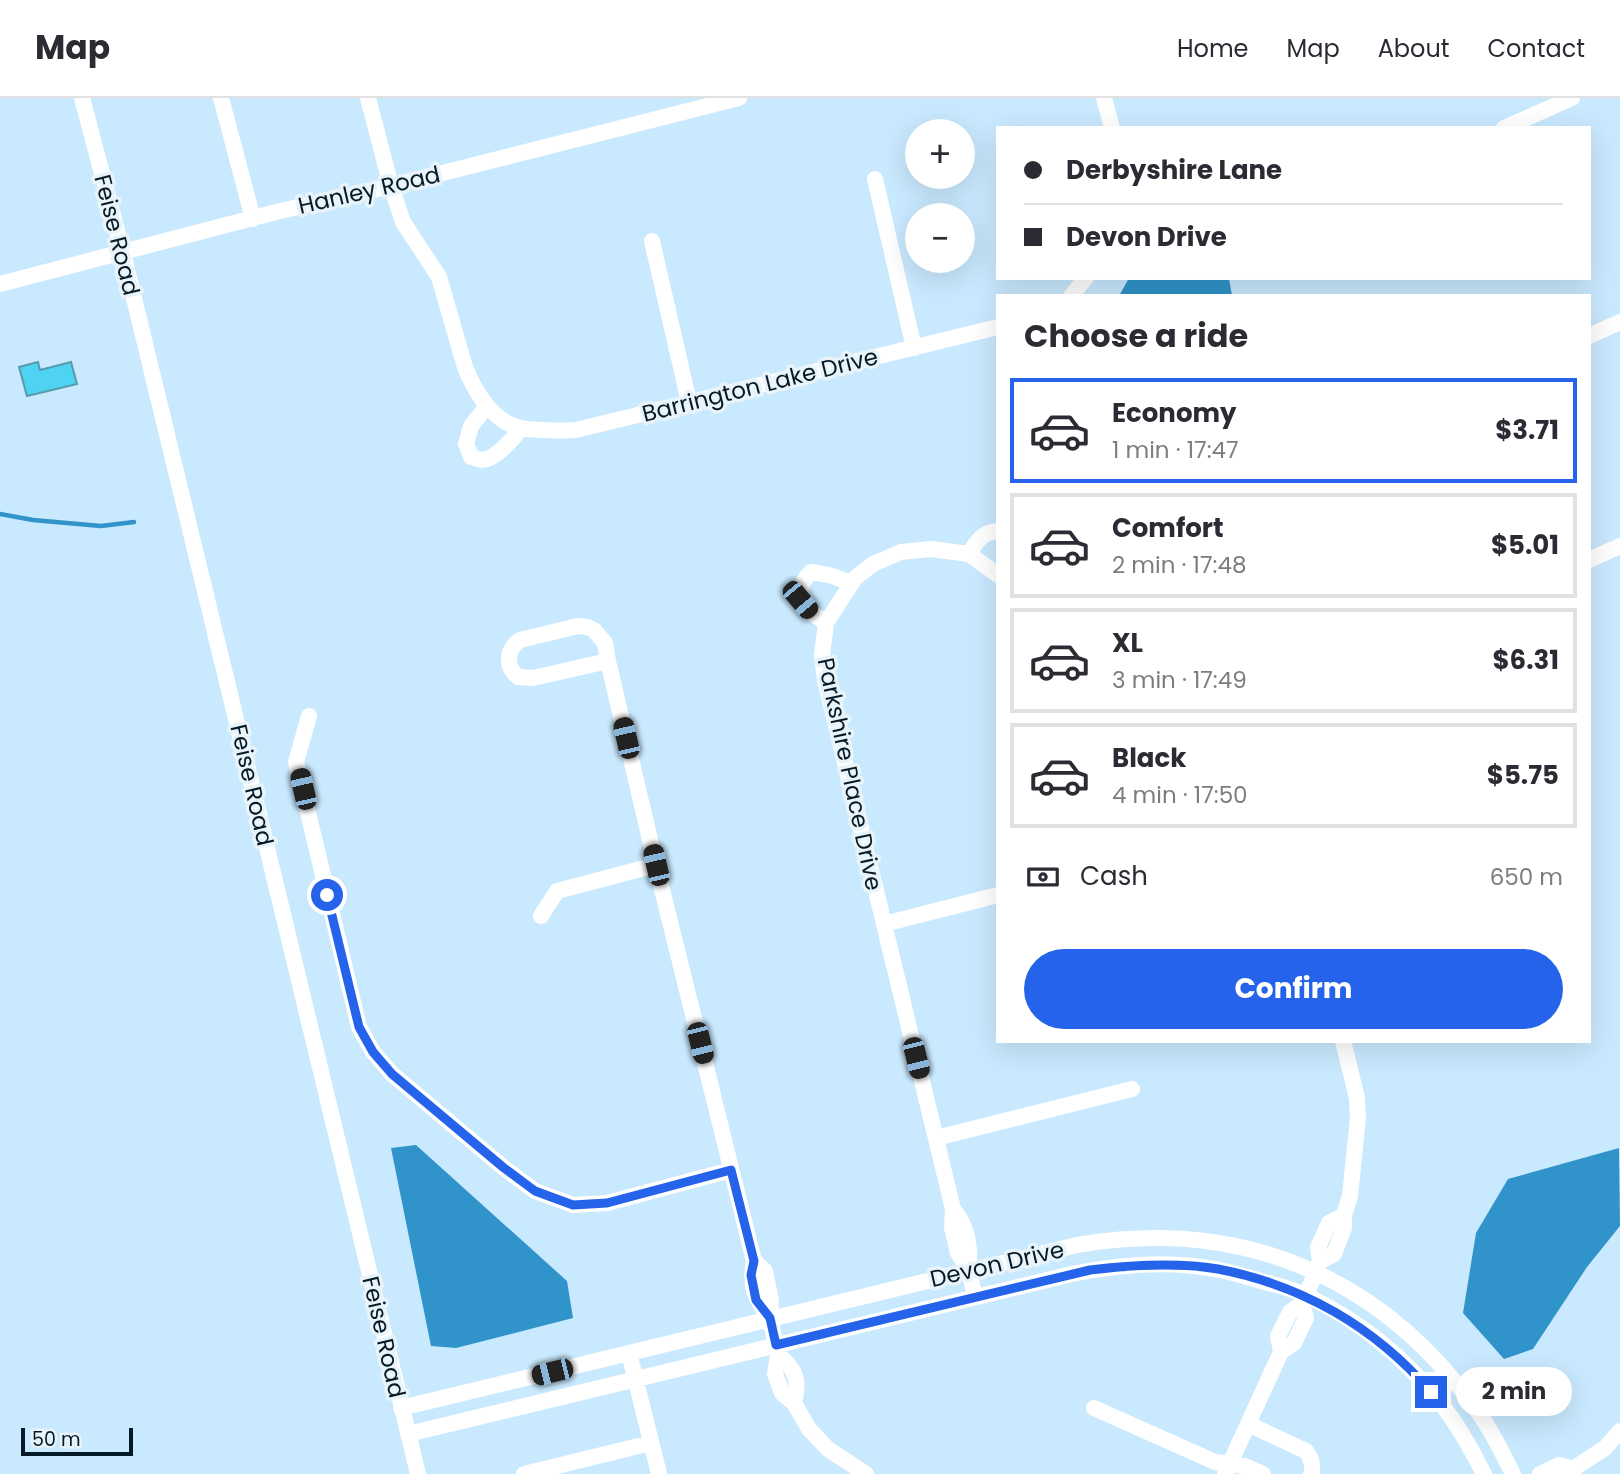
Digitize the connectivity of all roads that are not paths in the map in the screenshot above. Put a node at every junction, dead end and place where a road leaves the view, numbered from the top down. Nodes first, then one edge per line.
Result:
1 (82, 98) edge
2 (221, 98) edge
3 (368, 98) edge
4 (739, 98) edge
5 (1104, 98) edge
6 (1573, 98) edge
7 (1111, 126) edge
8 (1509, 126) edge
9 (875, 179) dead end
10 (391, 186) junction
11 (253, 219) junction
12 (652, 241) dead end
13 (123, 253) junction
14 (1084, 280) edge
15 (0, 284) edge
16 (1073, 294) edge
17 (1620, 322) edge
18 (996, 328) edge
19 (1591, 335) edge
20 (914, 348) junction
21 (689, 402) junction
22 (487, 406) junction
23 (522, 428) junction
24 (996, 531) edge
25 (1620, 546) edge
26 (969, 554) junction
27 (1591, 559) edge
28 (996, 574) edge
29 (852, 583) junction
30 (826, 623) junction
31 (608, 662) junction
32 (309, 716) dead end
33 (656, 865) junction
34 (996, 896) edge
35 (541, 916) dead end
36 (884, 924) junction
37 (1343, 1043) edge
38 (1132, 1089) dead end
39 (936, 1138) junction
40 (731, 1170) junction
41 (1318, 1266) junction
42 (969, 1271) junction
43 (975, 1297) junction
44 (1304, 1300) junction
45 (770, 1318) junction
46 (777, 1350) junction
47 (629, 1353) junction
48 (635, 1379) junction
49 (401, 1408) junction
50 (1094, 1408) dead end
51 (1248, 1424) junction
52 (1620, 1431) edge
53 (408, 1434) junction
54 (651, 1443) junction
55 (1227, 1469) edge
56 (1571, 1471) edge
57 (418, 1474) edge
58 (524, 1474) edge
59 (659, 1474) edge
60 (866, 1474) edge
61 (1263, 1474) edge
62 (1311, 1474) edge
63 (1484, 1474) edge
64 (1513, 1474) edge
65 (1541, 1474) edge

1 - 13 street, Feise Road
2 - 11 street
3 - 10 street, Barrington Lake Drive
4 - 10 street, Hanley Road
5 - 7 street
6 - 8 street
9 - 20 street
10 - 11 street, Hanley Road
10 - 22 street, Barrington Lake Drive
11 - 13 street, Hanley Road
12 - 21 street
13 - 15 street, Hanley Road
13 - 49 street, Feise Road
14 - 16 street
17 - 19 street
18 - 20 street, Barrington Lake Drive
20 - 21 street, Barrington Lake Drive
21 - 23 street, Barrington Lake Drive
22 - 23 street, Barrington Lake Drive
22 - 23 street
24 - 26 street
25 - 27 street
26 - 28 street, Parkshire Place Drive
26 - 29 street, Parkshire Place Drive
29 - 30 street, Parkshire Place Drive
29 - 30 street, Parkshire Place Drive
30 - 36 street, Parkshire Place Drive
31 - 31 street
31 - 33 street
32 - 40 street
33 - 35 street
33 - 40 street
34 - 36 street
36 - 39 street, Parkshire Place Drive
37 - 41 street
38 - 39 street
39 - 42 street, Parkshire Place Drive
40 - 45 street
41 - 42 street, Devon Drive
41 - 44 street
41 - 64 street, Devon Drive
42 - 43 street, Parkshire Place Drive
42 - 45 street, Devon Drive
43 - 44 street, Devon Drive
43 - 46 street, Devon Drive
44 - 51 street
44 - 63 street, Devon Drive
45 - 46 street
45 - 47 street, Devon Drive
46 - 48 street, Devon Drive
46 - 60 street
47 - 48 street
47 - 49 street, Devon Drive
48 - 53 street, Devon Drive
48 - 54 street
49 - 53 street, Feise Road
50 - 55 street
51 - 55 street
51 - 62 street
52 - 56 street
53 - 57 street, Feise Road
54 - 58 street
54 - 59 street
55 - 61 street
56 - 65 street

